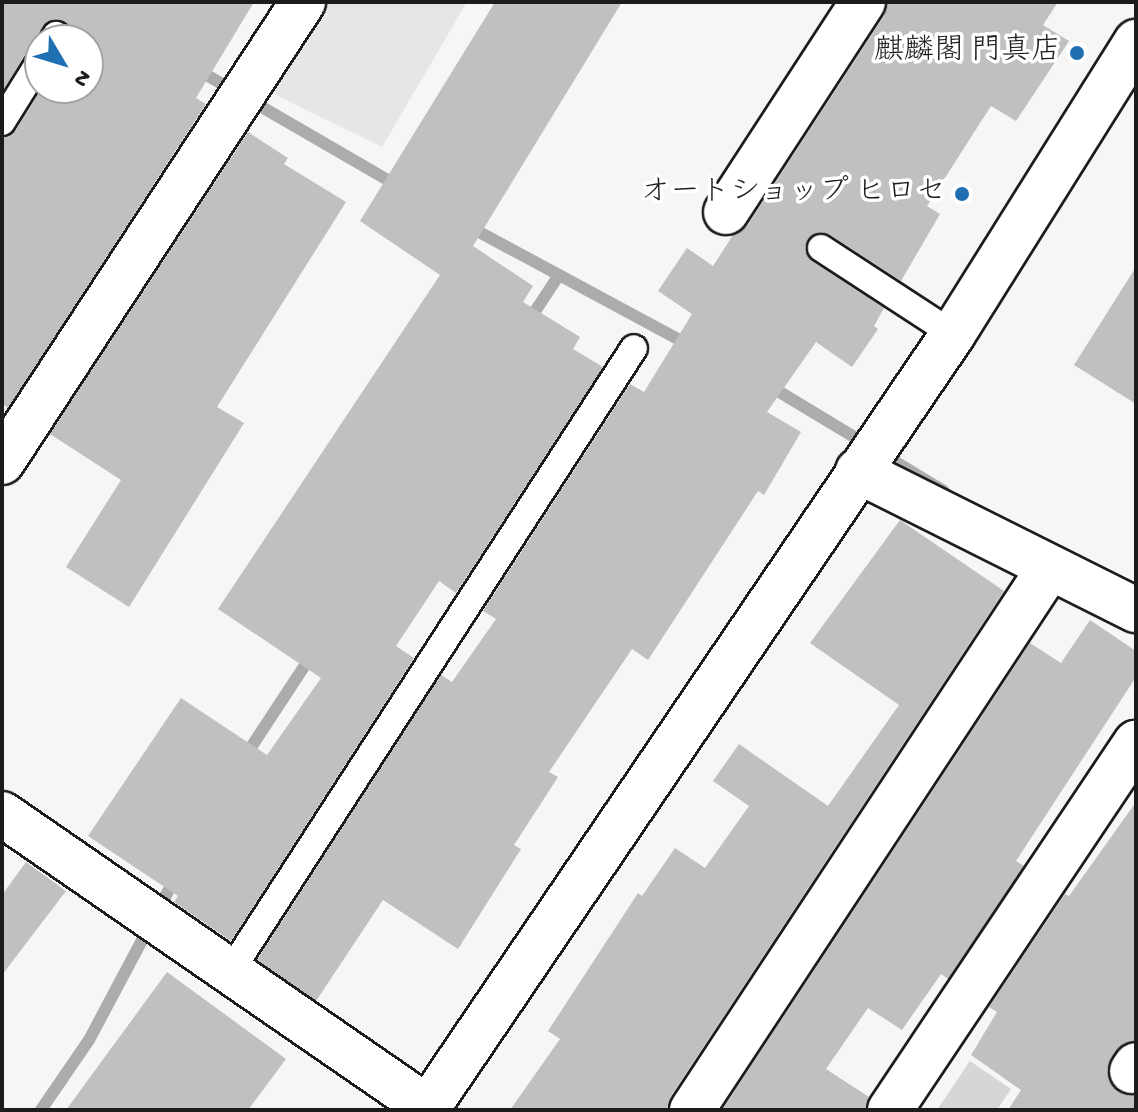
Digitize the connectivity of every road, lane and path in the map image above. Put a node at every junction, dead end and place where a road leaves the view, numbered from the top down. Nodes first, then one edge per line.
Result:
1 (303, 2) edge
2 (863, 2) edge
3 (1136, 42) edge
4 (24, 87) edge
5 (2, 122) edge
6 (726, 212) dead end
7 (821, 248) dead end
8 (953, 334) junction
9 (634, 348) dead end
10 (871, 453) junction
11 (2, 462) edge
12 (1050, 567) junction
13 (1136, 610) edge
14 (1136, 743) edge
15 (5, 822) edge
16 (230, 972) junction
17 (428, 1109) edge
18 (692, 1110) edge
19 (890, 1110) edge

1 - 11 street
2 - 6 street
3 - 8 street
4 - 5 lane
7 - 8 lane
8 - 10 street
9 - 16 lane
10 - 12 street
10 - 17 street
12 - 13 street
12 - 18 street
14 - 19 street
15 - 16 street
16 - 17 street

